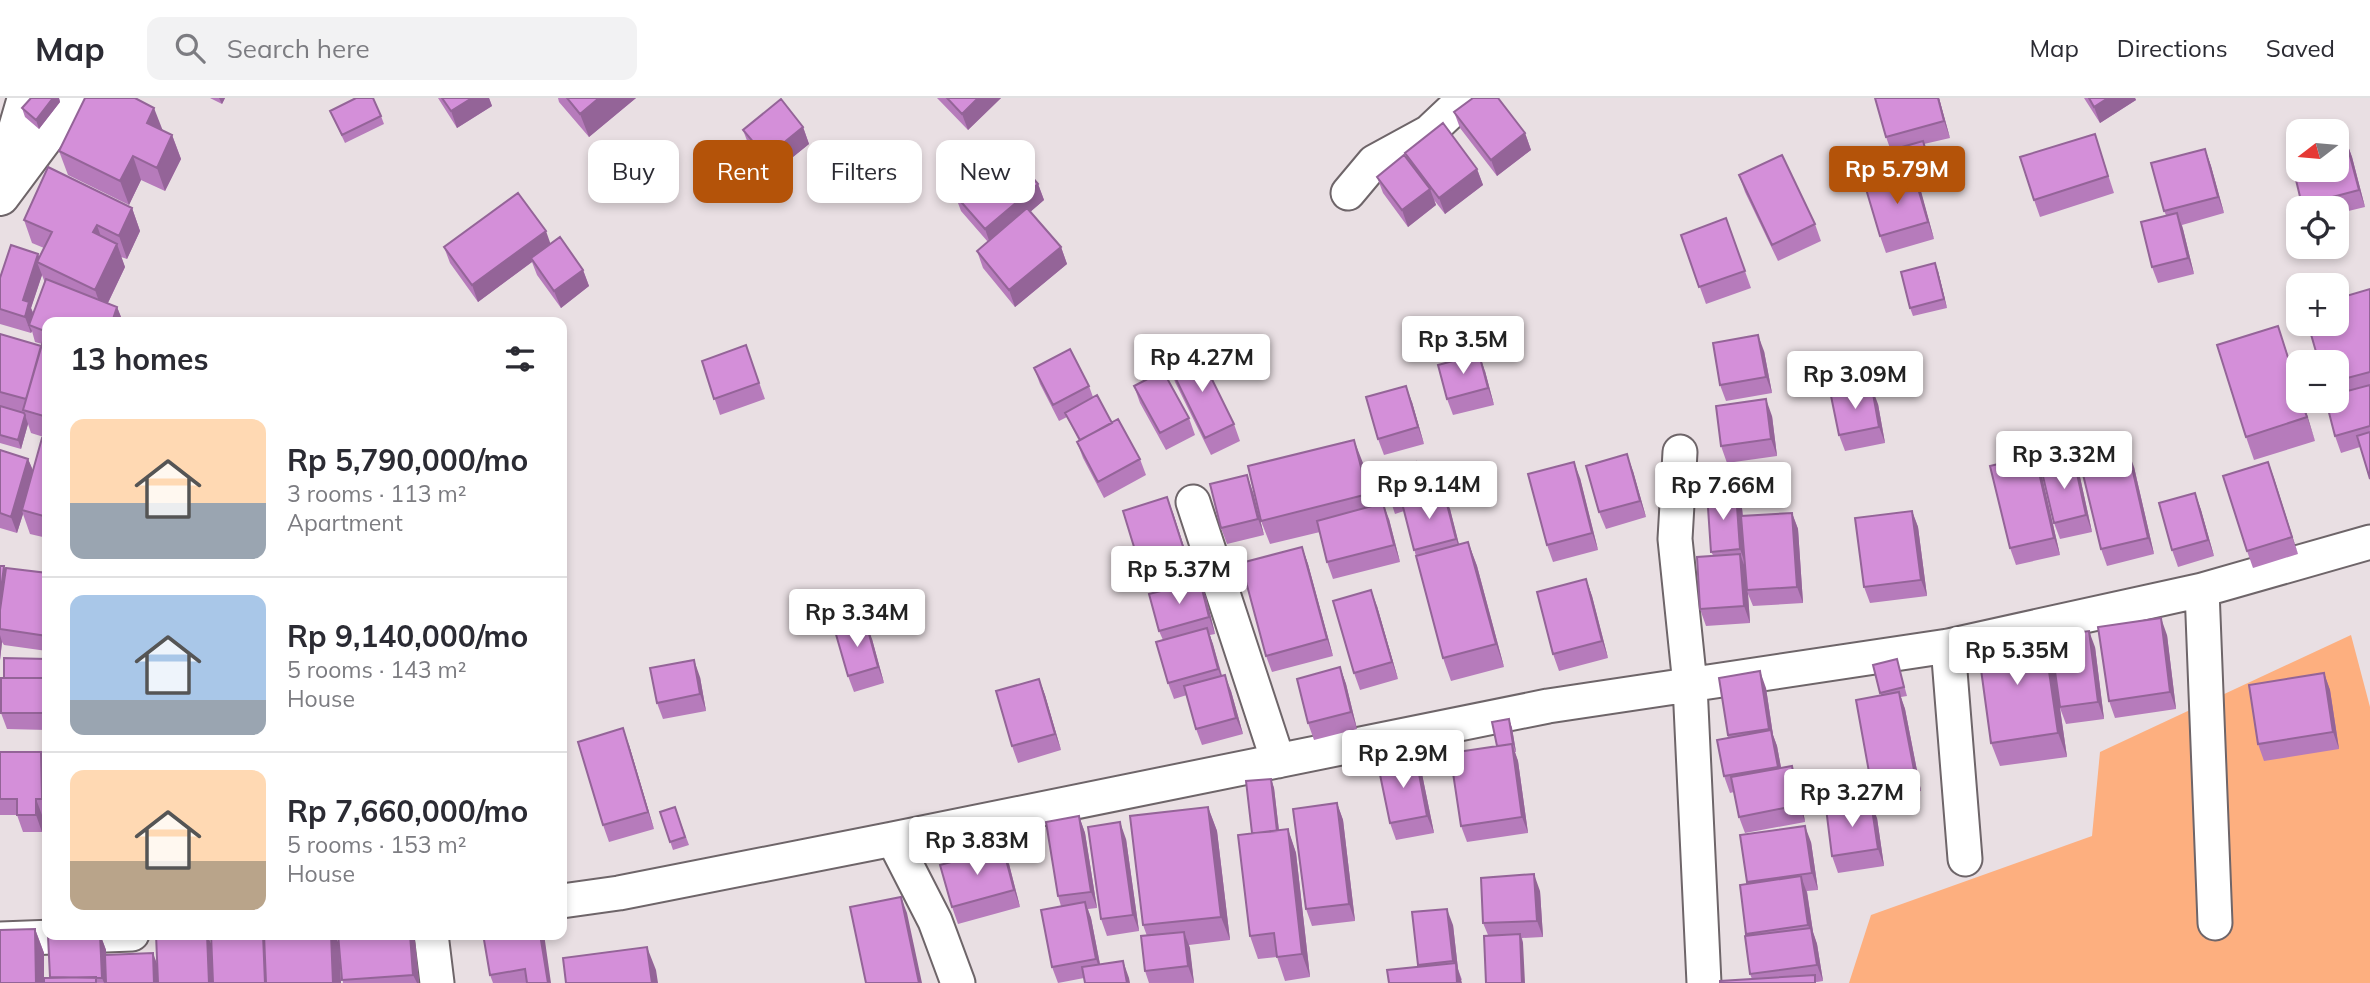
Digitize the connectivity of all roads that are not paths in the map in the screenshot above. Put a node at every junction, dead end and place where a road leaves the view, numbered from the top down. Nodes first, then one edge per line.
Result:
1 (27, 98) edge
2 (73, 98) edge
3 (1465, 98) edge
4 (1348, 193) dead end
5 (0, 194) edge
6 (1680, 452) dead end
7 (1193, 502) dead end
8 (2370, 542) edge
9 (2202, 590) junction
10 (1948, 646) junction
11 (1690, 685) junction
12 (1278, 761) junction
13 (894, 839) junction
14 (1965, 859) dead end
15 (567, 900) edge
16 (2215, 923) dead end
17 (42, 937) edge
18 (0, 939) edge
19 (432, 940) edge
20 (437, 983) edge
21 (958, 983) edge
22 (1704, 983) edge

1 - 5 street
2 - 5 street
3 - 4 street
6 - 11 street
7 - 12 street
8 - 9 street
9 - 10 street
9 - 16 street
10 - 11 street
10 - 14 street
11 - 12 street
11 - 22 street
12 - 13 street
13 - 15 street
13 - 21 street
17 - 18 street
19 - 20 street

